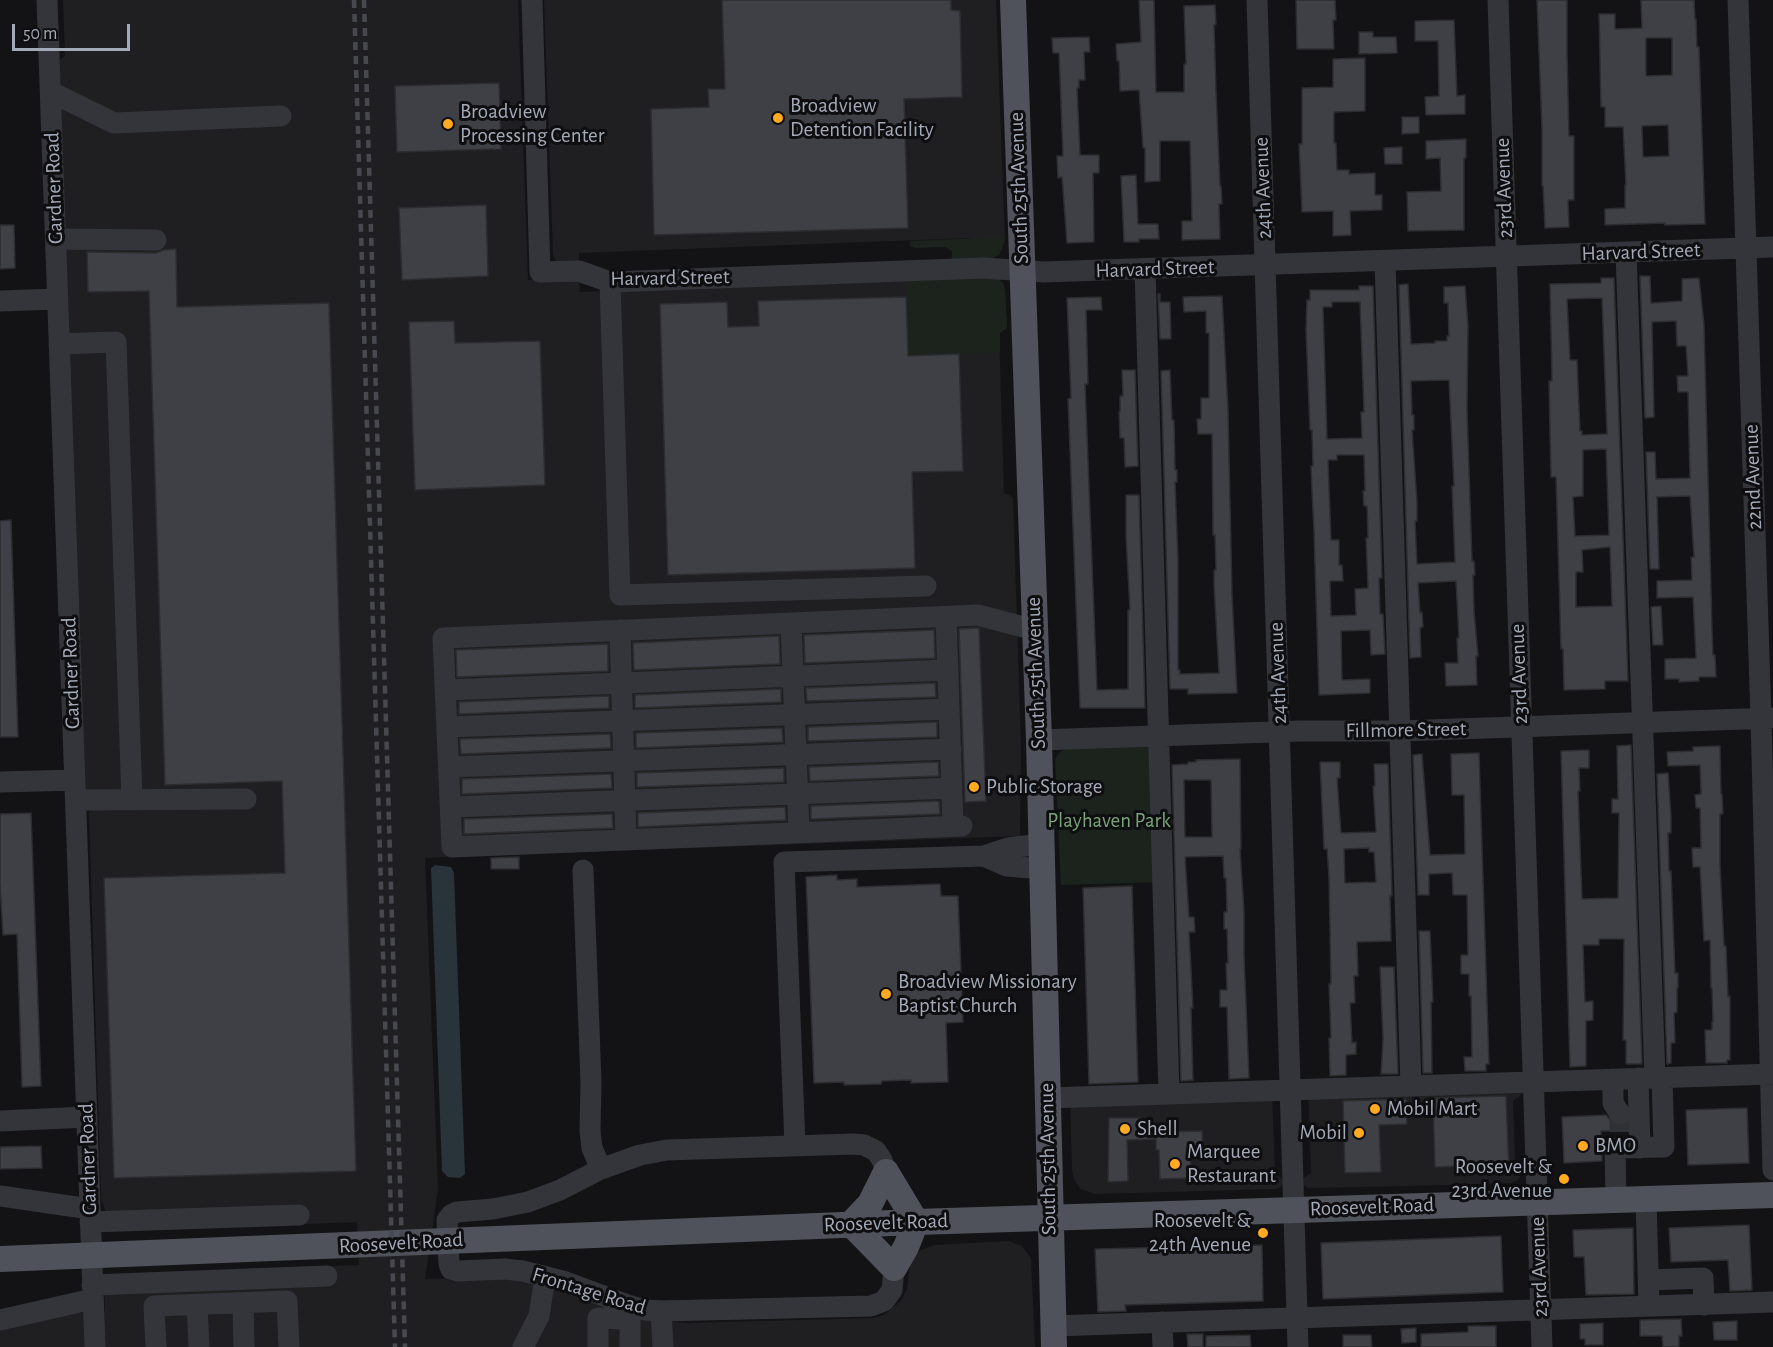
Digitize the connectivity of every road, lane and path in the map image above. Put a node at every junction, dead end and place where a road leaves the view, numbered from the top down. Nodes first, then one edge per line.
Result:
1 (47, 0) edge
2 (532, 0) edge
3 (1013, 0) edge
4 (1257, 0) edge
5 (1498, 0) edge
6 (1738, 0) edge
7 (51, 92) junction
8 (281, 116) dead end
9 (56, 239) junction
10 (156, 240) dead end
11 (1745, 248) junction
12 (1773, 248) edge
13 (1626, 253) junction
14 (1506, 257) junction
15 (1385, 261) junction
16 (1266, 265) junction
17 (1145, 269) junction
18 (1022, 270) junction
19 (610, 282) junction
20 (57, 298) junction
21 (0, 301) edge
22 (59, 344) junction
23 (926, 586) dead end
24 (946, 617) junction
25 (790, 623) junction
26 (620, 630) junction
27 (1035, 630) junction
28 (948, 670) junction
29 (792, 676) junction
30 (621, 683) junction
31 (446, 690) junction
32 (950, 709) junction
33 (794, 715) junction
34 (1767, 719) edge
35 (623, 721) junction
36 (1643, 723) junction
37 (447, 727) junction
38 (1520, 727) junction
39 (1400, 731) junction
40 (1280, 732) junction
41 (1158, 736) junction
42 (1039, 740) junction
43 (951, 749) junction
44 (796, 754) junction
45 (624, 760) junction
46 (449, 767) junction
47 (0, 782) edge
48 (952, 788) junction
49 (75, 790) junction
50 (797, 794) junction
51 (246, 799) dead end
52 (132, 800) junction
53 (625, 800) junction
54 (450, 807) junction
55 (799, 832) junction
56 (626, 840) junction
57 (1042, 857) junction
58 (583, 870) dead end
59 (1771, 1074) edge
60 (1652, 1078) junction
61 (1533, 1082) junction
62 (1411, 1086) junction
63 (1290, 1090) junction
64 (1169, 1094) junction
65 (1047, 1098) junction
66 (1614, 1116) junction
67 (87, 1117) junction
68 (0, 1121) edge
69 (795, 1146) junction
70 (601, 1169) junction
71 (1773, 1170) edge
72 (886, 1172) junction
73 (0, 1196) edge
74 (1773, 1196) edge
75 (1646, 1199) junction
76 (1616, 1200) junction
77 (1537, 1203) junction
78 (1294, 1210) junction
79 (90, 1215) junction
80 (299, 1215) dead end
81 (1049, 1218) junction
82 (916, 1222) junction
83 (851, 1224) junction
84 (0, 1259) edge
85 (894, 1268) junction
86 (327, 1276) dead end
87 (545, 1276) junction
88 (1649, 1280) junction
89 (92, 1292) junction
90 (1773, 1302) edge
91 (243, 1303) junction
92 (197, 1305) junction
93 (1704, 1305) junction
94 (1649, 1306) junction
95 (1540, 1310) junction
96 (661, 1311) junction
97 (629, 1312) junction
98 (1298, 1318) junction
99 (0, 1320) edge
100 (1162, 1323) junction
101 (1053, 1337) edge
102 (94, 1347) edge
103 (156, 1347) edge
104 (200, 1347) edge
105 (244, 1347) edge
106 (289, 1347) edge
107 (523, 1347) edge
108 (598, 1347) edge
109 (630, 1347) edge
110 (663, 1347) edge
111 (1163, 1347) edge
112 (1298, 1347) edge
113 (1542, 1347) edge

1 - 7 street, Gardner Road
2 - 19 street, Harvard Street
3 - 18 main road, South 25th Avenue
4 - 16 street, 24th Avenue
5 - 14 street, 23rd Avenue
6 - 11 street, 22nd Avenue
7 - 8 street
7 - 9 street, Gardner Road
9 - 10 street
9 - 20 street, Gardner Road
11 - 12 street, Harvard Street
11 - 13 street, Harvard Street
11 - 34 street, 22nd Avenue
13 - 14 street, Harvard Street
13 - 36 street
14 - 15 street, Harvard Street
14 - 38 street, 23rd Avenue
15 - 16 street, Harvard Street
15 - 39 street
16 - 17 street, Harvard Street
16 - 40 street, 24th Avenue
17 - 18 street, Harvard Street
17 - 41 street
18 - 19 street, Harvard Street
18 - 27 main road, South 25th Avenue
19 - 23 street
20 - 21 street
20 - 22 street, Gardner Road
22 - 49 street, Gardner Road
22 - 52 street
24 - 25 street
24 - 27 street
24 - 28 street
25 - 26 street
25 - 29 street
26 - 30 street
26 - 31 street
27 - 42 main road, South 25th Avenue
28 - 29 street
28 - 32 street
29 - 30 street
29 - 33 street
30 - 31 street
30 - 35 street
31 - 37 street
32 - 33 street
32 - 43 street
33 - 35 street
33 - 44 street
34 - 36 street, Fillmore Street
34 - 59 street, 22nd Avenue
35 - 37 street
35 - 45 street
36 - 38 street, Fillmore Street
36 - 60 street
37 - 46 street
38 - 39 street, Fillmore Street
38 - 61 street, 23rd Avenue
39 - 40 street, Fillmore Street
39 - 62 street
40 - 41 street, Fillmore Street
40 - 63 street, 24th Avenue
41 - 42 street, Fillmore Street
41 - 64 street
42 - 57 main road, South 25th Avenue
43 - 44 street
43 - 48 street
44 - 45 street
44 - 50 street
45 - 46 street
45 - 53 street
46 - 54 street
47 - 49 street
48 - 50 street
48 - 55 street
49 - 52 street
49 - 67 street, Gardner Road
50 - 53 street
50 - 55 street
51 - 52 street
53 - 54 street
53 - 56 street
54 - 56 street
55 - 56 street
57 - 65 main road, South 25th Avenue
57 - 69 street
58 - 70 street
59 - 60 street
59 - 71 street, 22nd Avenue
60 - 66 street
60 - 66 street
61 - 62 street
61 - 66 street
61 - 77 street, 23rd Avenue
62 - 63 street
63 - 64 street
63 - 78 street, 24th Avenue
64 - 65 street
65 - 81 main road, South 25th Avenue
66 - 76 street
67 - 68 street
67 - 79 street, Gardner Road
69 - 70 street, Frontage Road
69 - 72 street, Frontage Road
70 - 87 street, Frontage Road
72 - 82 main road
72 - 83 main road
73 - 79 street
74 - 75 main road, Roosevelt Road
75 - 76 main road, Roosevelt Road
75 - 88 street
76 - 77 main road, Roosevelt Road
77 - 78 main road, Roosevelt Road
77 - 95 street, 23rd Avenue
78 - 81 main road, Roosevelt Road
78 - 98 street, 24th Avenue
79 - 80 street
79 - 89 street, Gardner Road
81 - 82 main road, Roosevelt Road
81 - 101 main road, South 25th Avenue
82 - 83 main road, Roosevelt Road
82 - 85 main road
83 - 84 main road, Roosevelt Road
83 - 85 main road
85 - 96 street, Frontage Road
86 - 89 street
87 - 97 street, Frontage Road
87 - 107 street
88 - 93 street
88 - 94 street
89 - 99 street
89 - 102 street, Gardner Road
90 - 93 street
91 - 92 street
91 - 105 street
91 - 106 street
92 - 103 street
92 - 104 street
93 - 94 street
94 - 95 street
95 - 98 street
95 - 113 street, 23rd Avenue
96 - 97 street, Frontage Road
96 - 110 street
97 - 108 street
97 - 109 street
98 - 100 street
98 - 112 street, 24th Avenue
100 - 101 street
100 - 111 street

